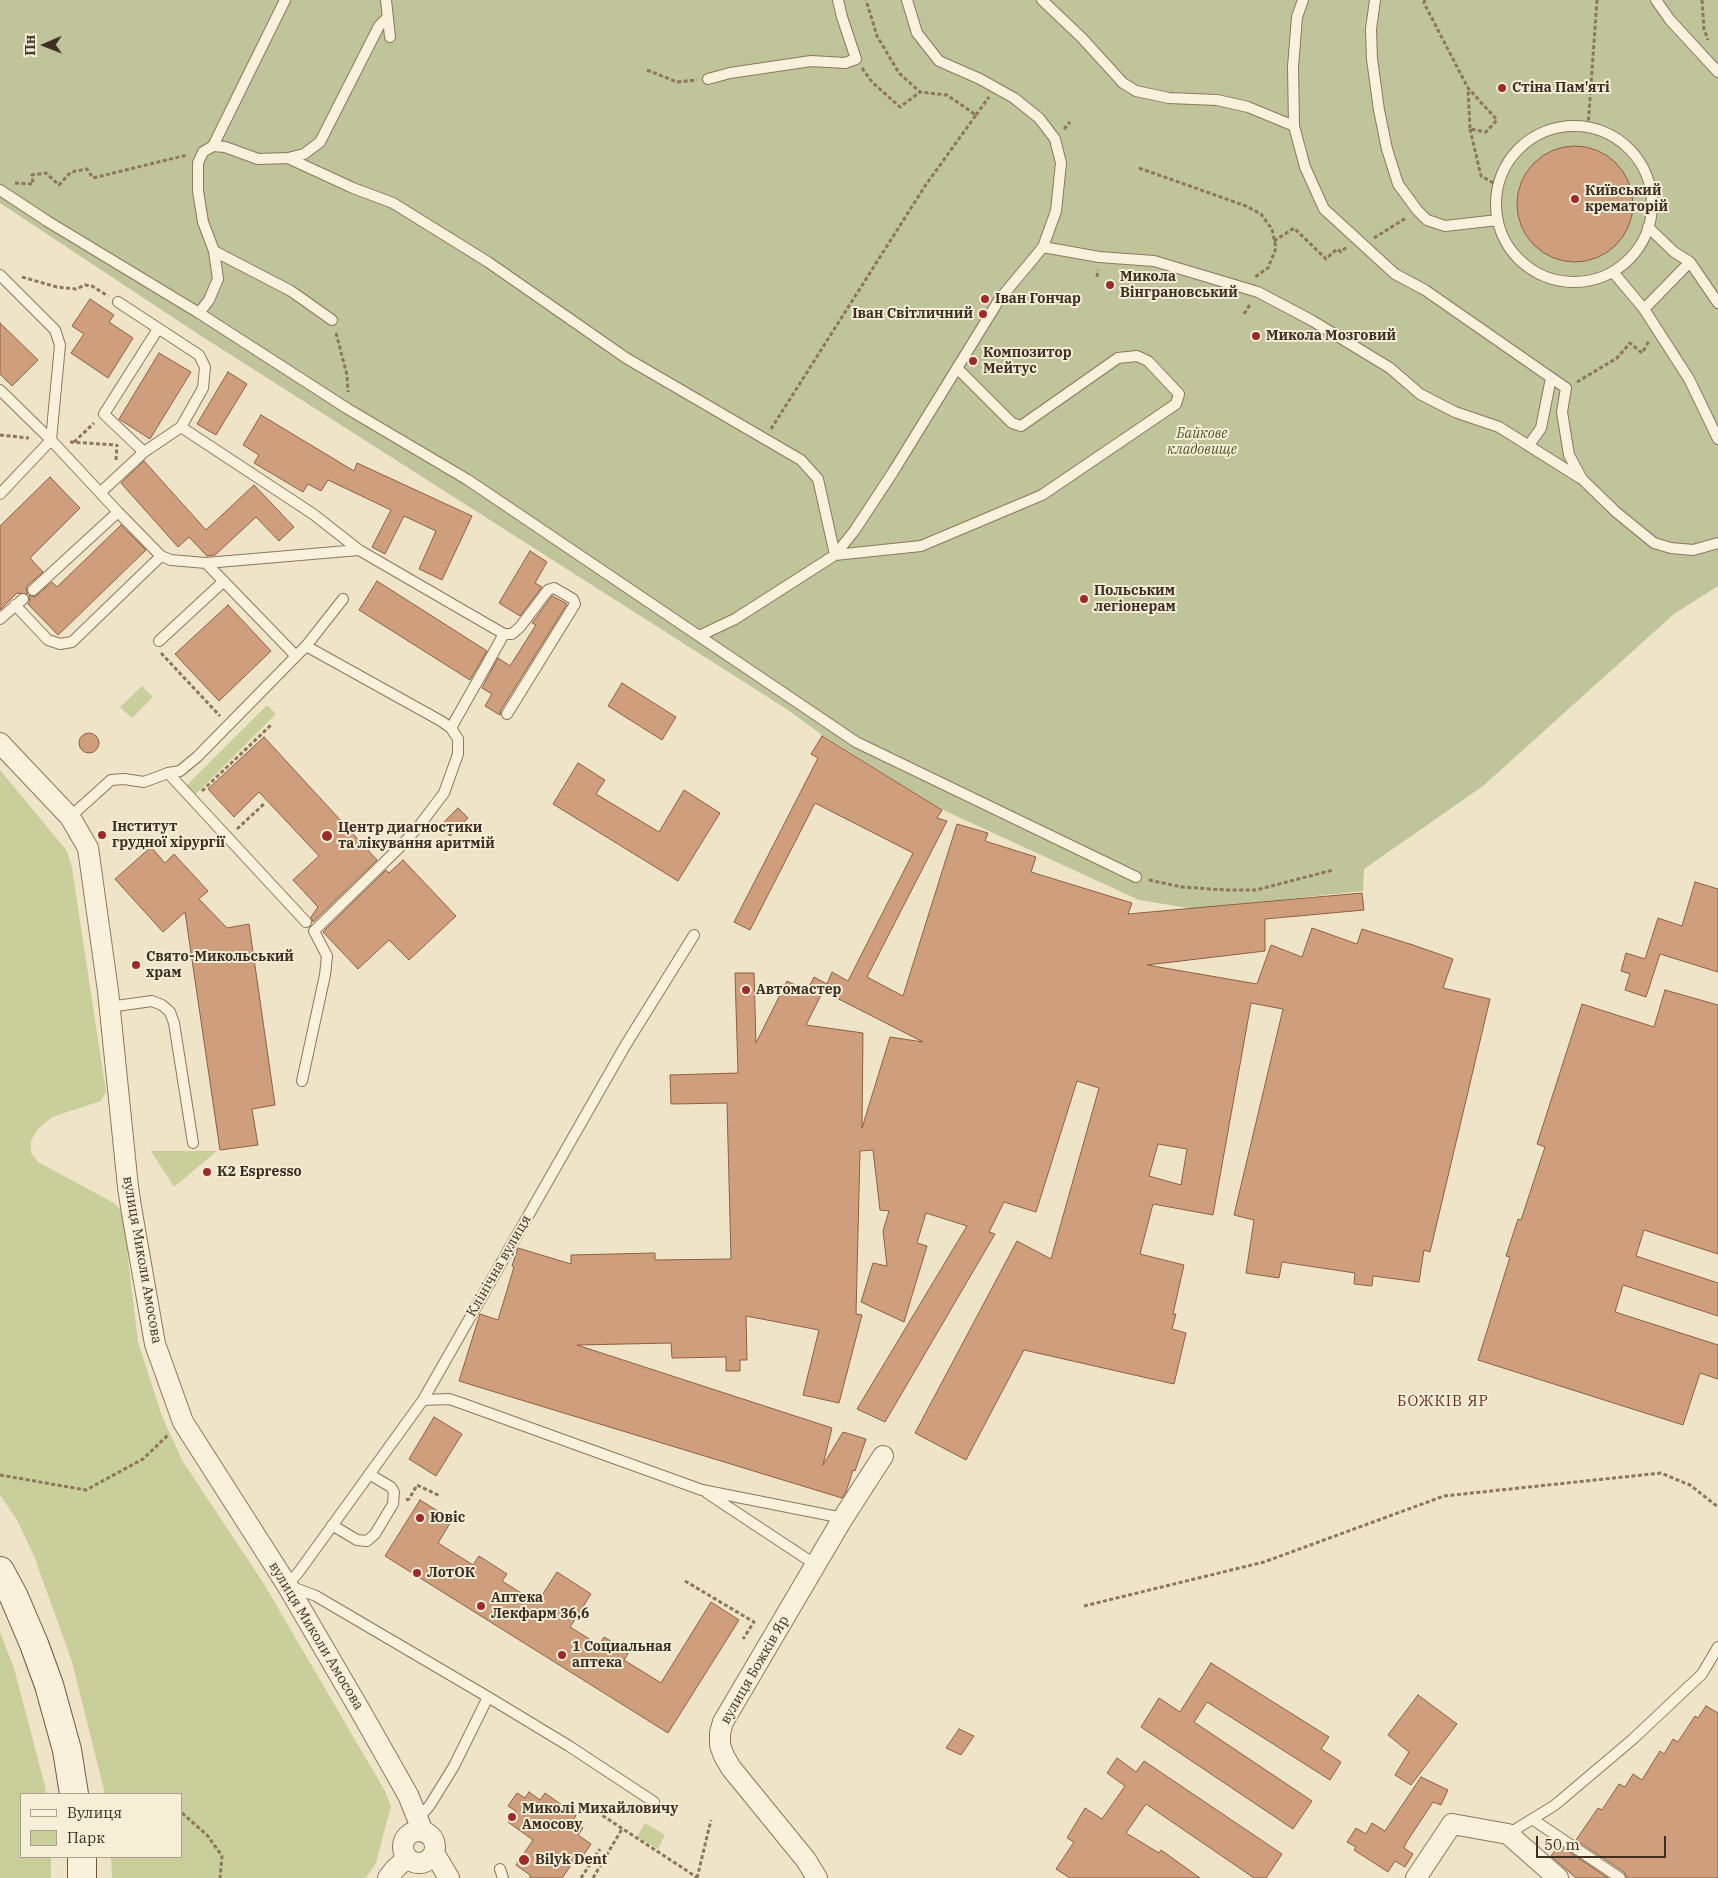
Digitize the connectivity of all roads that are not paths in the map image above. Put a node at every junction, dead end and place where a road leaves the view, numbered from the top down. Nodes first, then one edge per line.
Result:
1 (285, 0) edge
2 (386, 0) edge
3 (838, 0) edge
4 (907, 0) edge
5 (1042, 0) edge
6 (1303, 0) edge
7 (1375, 0) edge
8 (1656, 0) edge
9 (388, 17) junction
10 (390, 37) dead end
11 (1718, 72) edge
12 (708, 79) road end
13 (1294, 126) junction
14 (213, 146) junction
15 (288, 158) junction
16 (0, 190) edge
17 (1498, 220) junction
18 (1648, 227) junction
19 (1043, 247) junction
20 (214, 251) junction
21 (1690, 262) junction
22 (1613, 272) junction
23 (0, 275) edge
24 (118, 302) road end
25 (1718, 304) edge
26 (1644, 309) junction
27 (199, 313) junction
28 (332, 320) road end
29 (158, 329) junction
30 (957, 368) junction
31 (1551, 378) junction
32 (0, 390) edge
33 (181, 427) junction
34 (1718, 439) edge
35 (51, 440) junction
36 (1529, 445) junction
37 (141, 449) junction
38 (1582, 479) junction
39 (101, 492) junction
40 (0, 494) edge
41 (118, 512) junction
42 (1718, 544) edge
43 (359, 550) junction
44 (835, 555) junction
45 (161, 556) junction
46 (206, 563) junction
47 (224, 581) junction
48 (33, 590) dead end
49 (343, 599) dead end
50 (0, 619) edge
51 (504, 634) junction
52 (699, 636) junction
53 (159, 641) road end
54 (306, 646) junction
55 (296, 656) junction
56 (507, 714) dead end
57 (451, 728) junction
58 (0, 743) edge
59 (168, 773) junction
60 (70, 817) junction
61 (1136, 878) road end
62 (306, 922) dead end
63 (694, 935) dead end
64 (109, 1007) junction
65 (302, 1081) dead end
66 (193, 1143) dead end
67 (422, 1400) junction
68 (883, 1456) dead end
69 (369, 1474) junction
70 (702, 1490) junction
71 (843, 1518) junction
72 (332, 1525) junction
73 (816, 1565) junction
74 (0, 1571) edge
75 (287, 1585) junction
76 (1718, 1647) edge
77 (488, 1697) junction
78 (74, 1793) edge
79 (654, 1802) dead end
80 (1532, 1820) junction
81 (421, 1825) junction
82 (1508, 1834) junction
83 (434, 1853) junction
84 (82, 1858) edge
85 (407, 1858) junction
86 (82, 1878) edge
87 (388, 1878) edge
88 (449, 1878) edge
89 (817, 1878) edge
90 (1416, 1878) edge
91 (1558, 1878) edge
92 (1620, 1878) edge

1 - 14 lane
2 - 9 lane
3 - 12 lane
4 - 19 lane
5 - 13 lane
6 - 13 lane
7 - 17 lane
8 - 11 lane
9 - 10 lane
9 - 15 lane
13 - 31 lane
14 - 15 lane
14 - 20 lane
15 - 44 lane
16 - 27 lane
17 - 18 lane
17 - 22 lane
18 - 21 lane
18 - 22 lane
19 - 30 lane
19 - 36 lane
20 - 27 lane
20 - 28 lane
21 - 25 lane
21 - 26 lane
22 - 26 lane
23 - 35 lane
24 - 29 lane
26 - 34 lane
27 - 52 lane
29 - 33 lane
29 - 37 lane
30 - 44 lane
30 - 44 lane
31 - 36 lane
31 - 38 lane
32 - 35 lane
33 - 37 lane
33 - 43 lane
35 - 39 lane
35 - 40 lane
36 - 38 lane
37 - 39 lane
38 - 42 lane
39 - 41 lane
41 - 45 lane
41 - 48 lane
43 - 46 lane
43 - 51 lane
44 - 52 lane
45 - 46 lane
45 - 50 lane
46 - 47 lane
47 - 53 lane
47 - 55 lane
49 - 54 lane
51 - 56 lane
51 - 57 lane
52 - 61 lane
54 - 55 lane
54 - 57 lane
55 - 59 lane
57 - 65 lane
58 - 60 street, вулиця Миколи Амосова
59 - 60 lane
59 - 62 lane
60 - 64 street, вулиця Миколи Амосова
63 - 67 lane, Клінічна вулиця
64 - 66 lane
64 - 75 street, вулиця Миколи Амосова
67 - 69 lane, Клінічна вулиця
67 - 70 lane
68 - 71 street, вулиця Божків Яр
69 - 72 lane, Клінічна вулиця
69 - 72 lane
70 - 71 lane
70 - 73 lane
71 - 73 street, вулиця Божків Яр
72 - 75 lane, Клінічна вулиця
73 - 89 street, вулиця Божків Яр
74 - 78 main road
75 - 77 lane
75 - 81 street, вулиця Миколи Амосова
76 - 80 lane
77 - 79 lane
77 - 81 lane
80 - 82 lane
80 - 92 lane
81 - 83 street
81 - 85 street
82 - 90 street
82 - 91 street
83 - 85 street
83 - 88 street
84 - 86 main road
85 - 87 street

